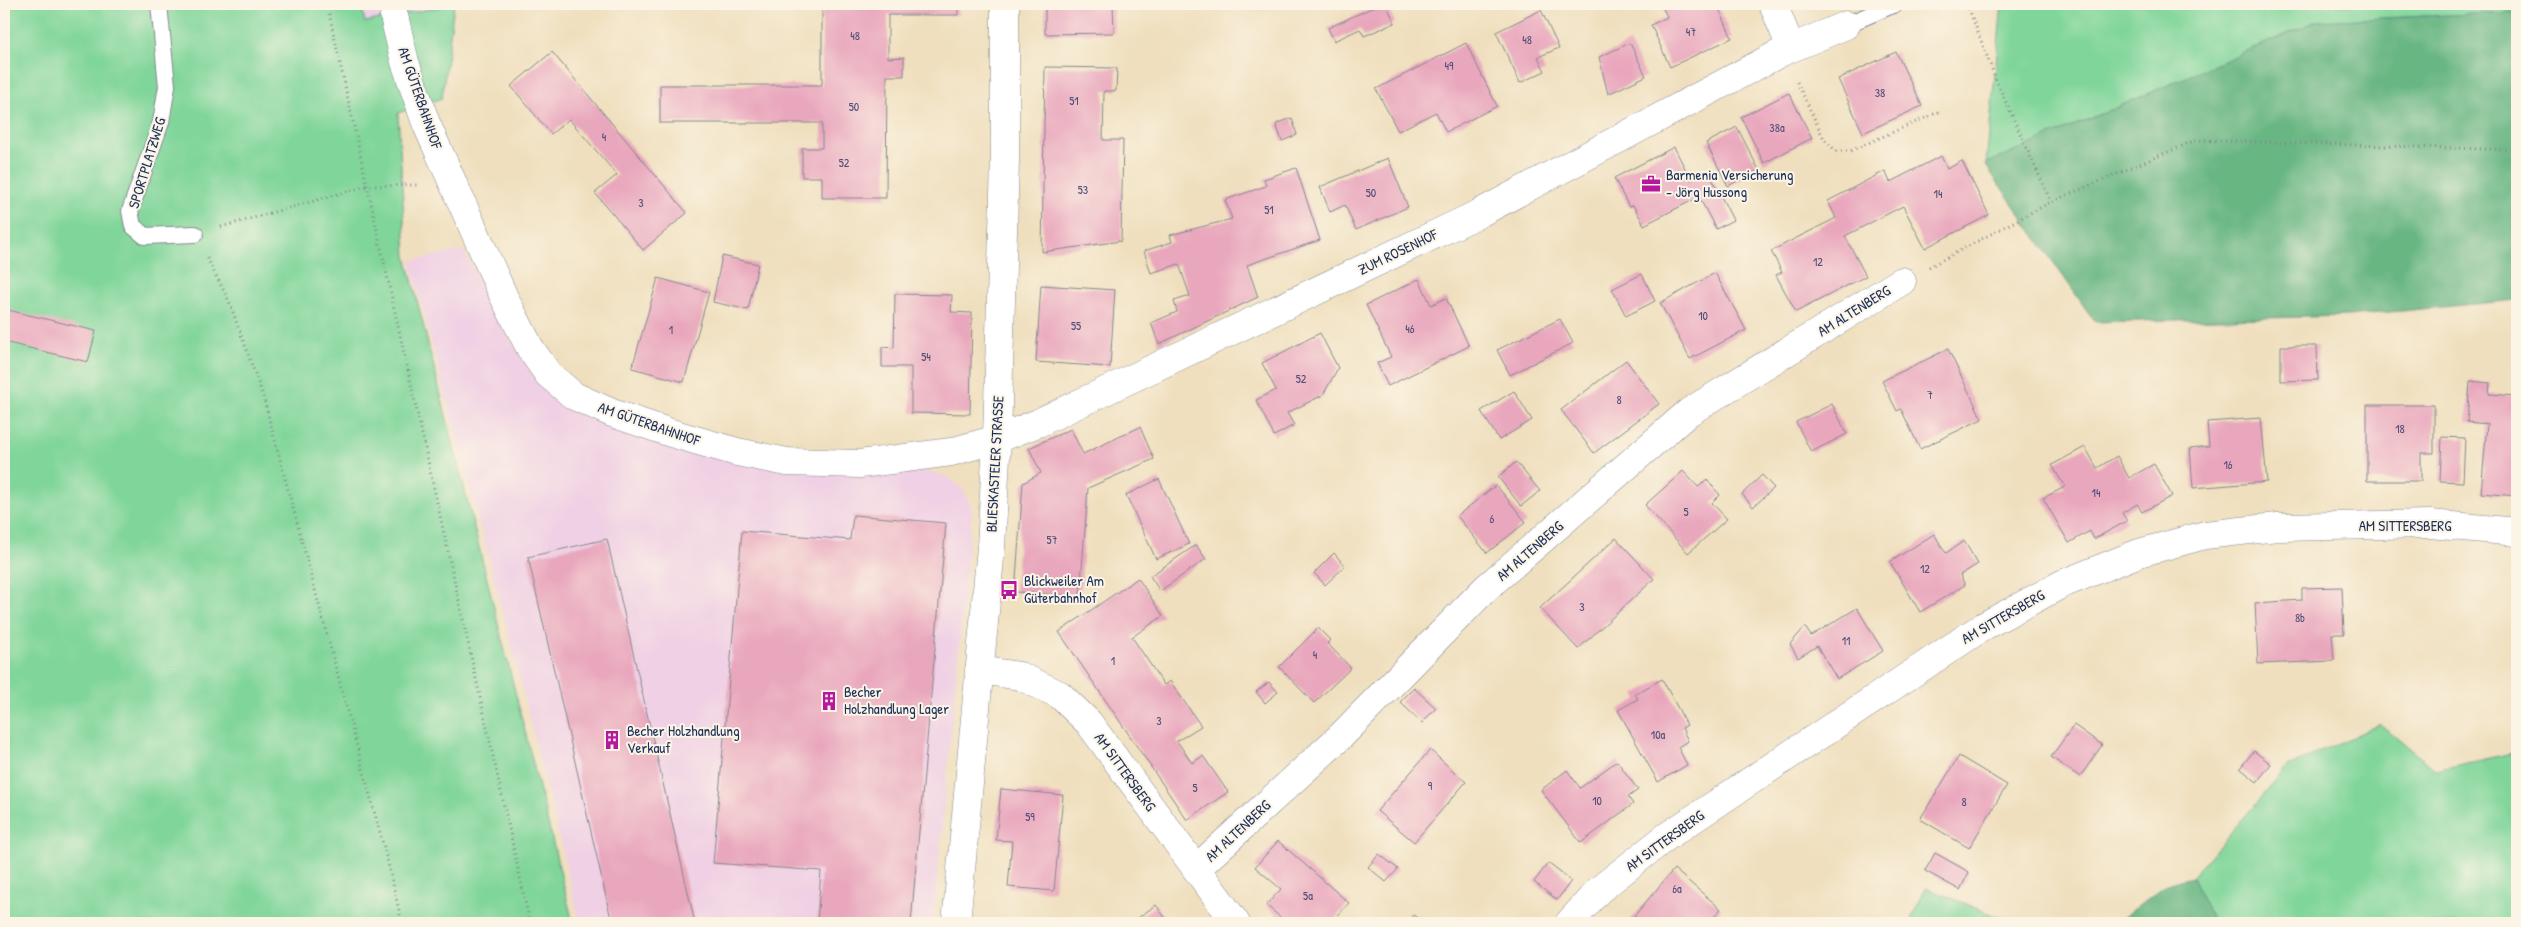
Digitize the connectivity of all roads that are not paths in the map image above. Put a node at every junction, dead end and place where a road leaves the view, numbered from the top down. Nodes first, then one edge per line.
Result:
1 (159, 4) edge
2 (1005, 4) edge
3 (1773, 4) edge
4 (1895, 4) edge
5 (393, 10) edge
6 (1846, 25) joint
7 (1787, 50) junction
8 (195, 234) road end
9 (1902, 281) road end
10 (997, 439) junction
11 (2517, 532) edge
12 (979, 670) junction
13 (1196, 869) junction
14 (956, 923) edge
15 (1236, 923) edge
16 (1569, 923) edge

1 - 8 lane, SPORTPLATZWEG
2 - 10 street, BLIESKASTELER STRASSE
3 - 7 street
4 - 6 lane
5 - 10 street, AM GÜTERBAHNHOF
6 - 7 street, ZUM ROSENHOF
7 - 10 street, ZUM ROSENHOF
9 - 13 street, AM ALTENBERG
10 - 12 street, BLIESKASTELER STRASSE
11 - 16 street, AM SITTERSBERG
12 - 13 street, AM SITTERSBERG
12 - 14 street, BLIESKASTELER STRASSE
13 - 15 street, AM SITTERSBERG

